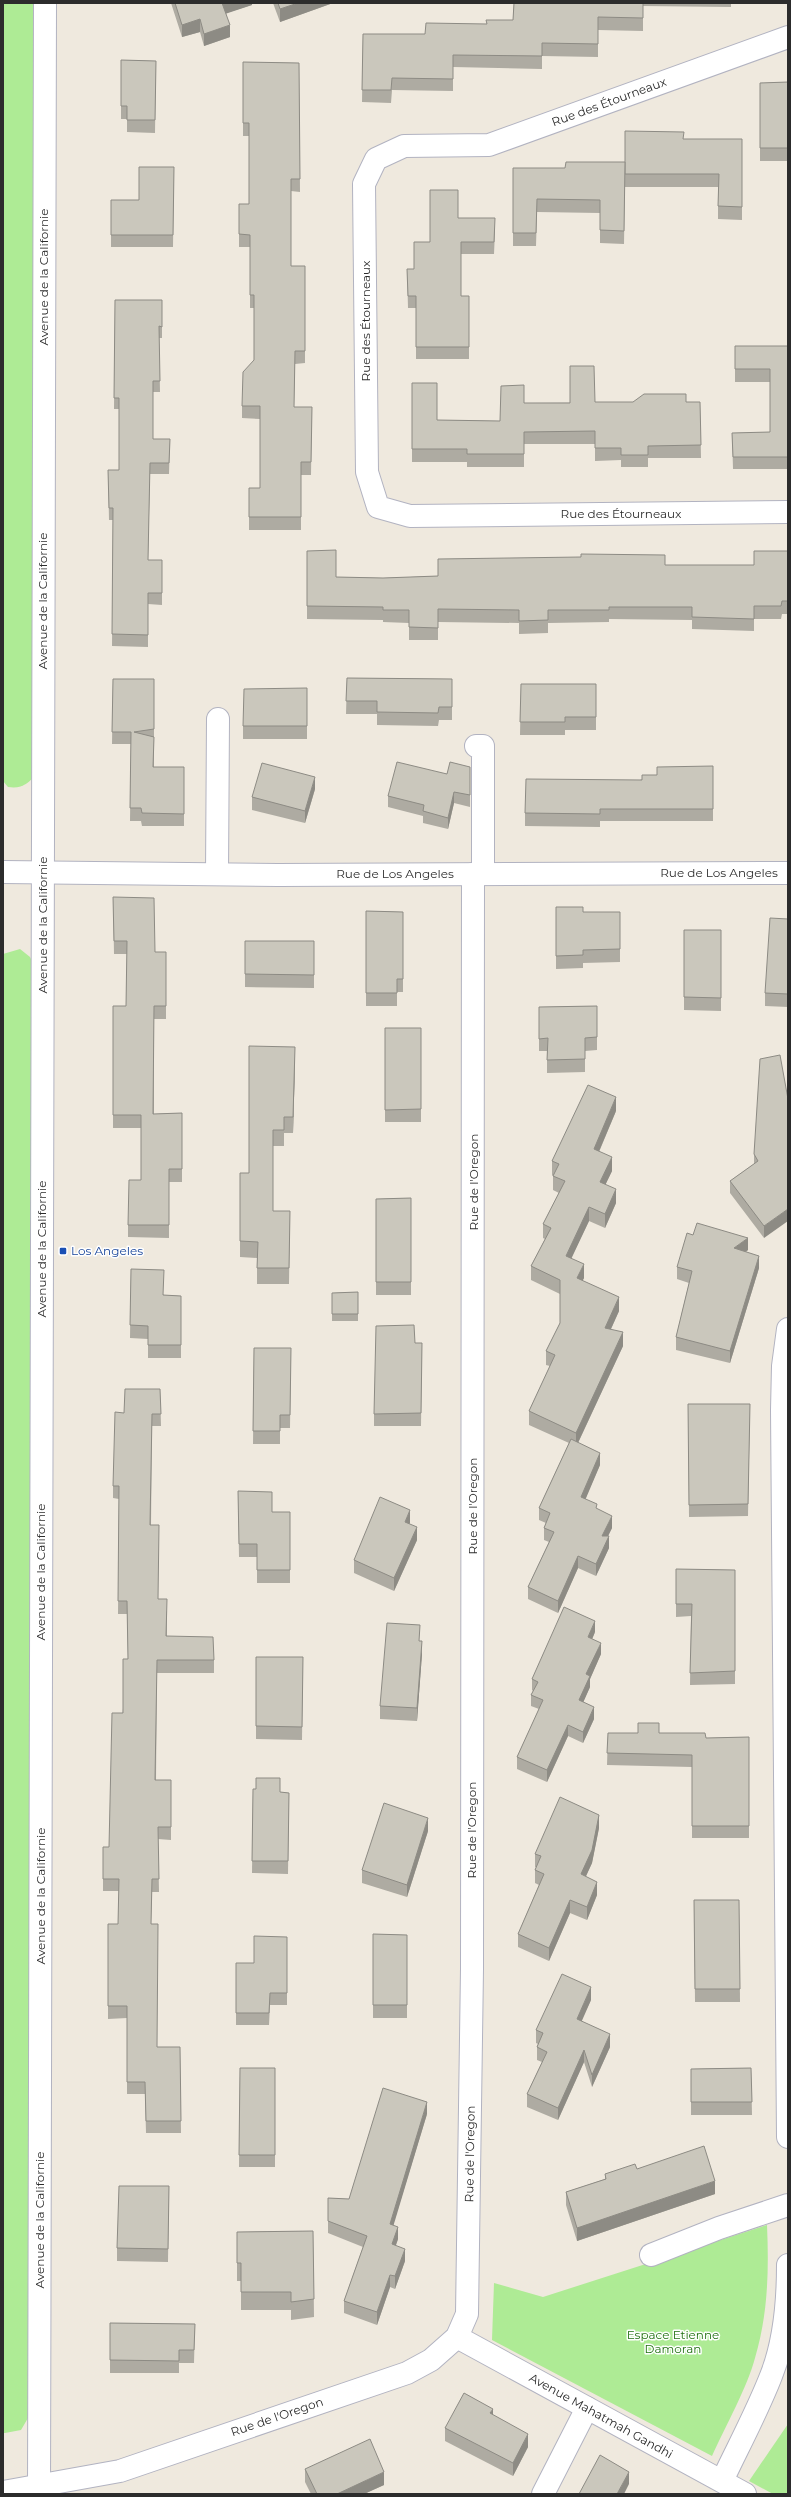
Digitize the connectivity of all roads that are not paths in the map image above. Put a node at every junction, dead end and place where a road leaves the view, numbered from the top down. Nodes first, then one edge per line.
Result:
1 (45, 3) edge
2 (788, 37) edge
3 (788, 512) edge
4 (218, 719) dead end
5 (476, 746) dead end
6 (43, 871) junction
7 (3, 872) edge
8 (217, 874) junction
9 (478, 874) junction
10 (788, 874) edge
11 (788, 1329) edge
12 (788, 2137) edge
13 (788, 2205) edge
14 (651, 2255) dead end
15 (788, 2265) edge
16 (457, 2337) junction
17 (587, 2408) junction
18 (722, 2481) junction
19 (39, 2490) edge
20 (3, 2492) edge
21 (543, 2494) edge
22 (745, 2494) edge

1 - 6 street, Avenue de la Californie
2 - 3 street, Rue des Étourneaux
4 - 8 street
5 - 9 street, Rue de l'Oregon
6 - 7 street, Rue de Los Angeles
6 - 8 street, Rue de Los Angeles
6 - 19 street, Avenue de la Californie
8 - 9 street, Rue de Los Angeles
9 - 10 street, Rue de Los Angeles
9 - 16 street, Rue de l'Oregon
11 - 12 street
13 - 14 street
15 - 18 street
16 - 17 street, Avenue Mahatmah Gandhi
16 - 19 street, Rue de l'Oregon
17 - 18 street, Avenue Mahatmah Gandhi
17 - 21 street
18 - 22 street, Avenue Mahatmah Gandhi
19 - 20 street, Rue de l'Oregon

